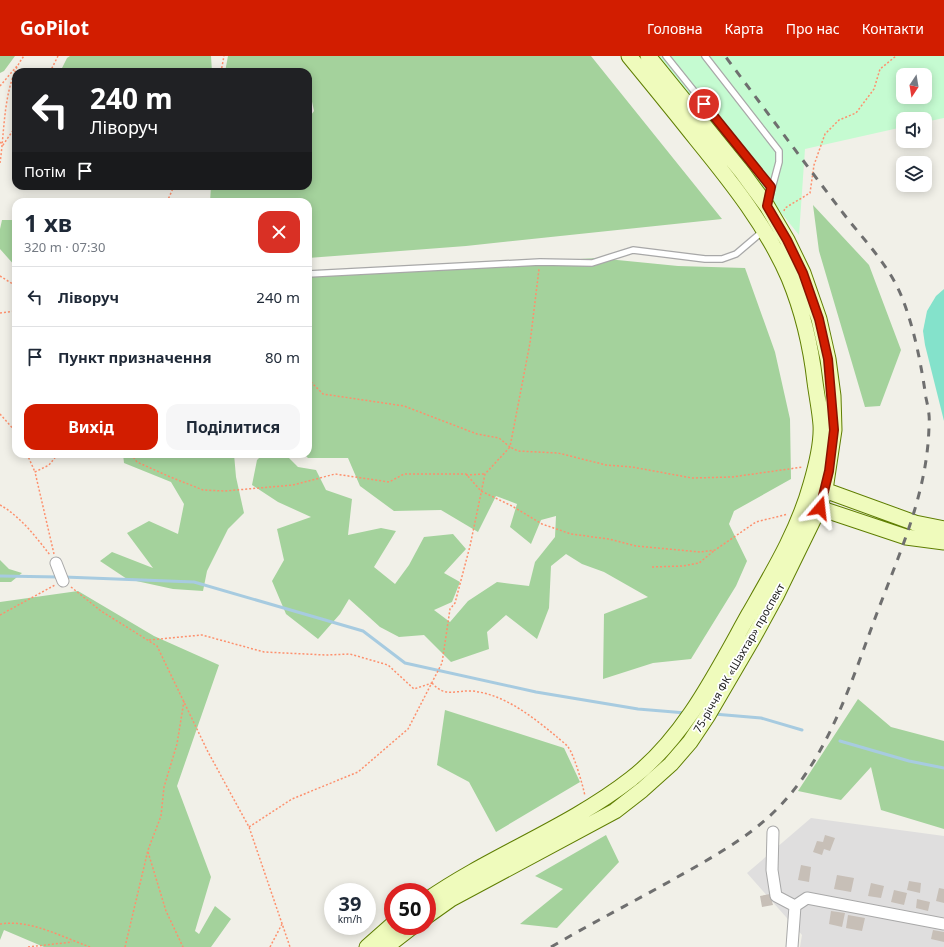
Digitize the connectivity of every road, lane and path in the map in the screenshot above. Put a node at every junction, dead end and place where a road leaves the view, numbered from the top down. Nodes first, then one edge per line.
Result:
1 (24, 56) edge
2 (58, 56) edge
3 (224, 56) edge
4 (629, 56) edge
5 (648, 56) edge
6 (666, 56) edge
7 (705, 56) edge
8 (896, 56) edge
9 (18, 64) junction
10 (15, 68) edge
11 (17, 68) edge
12 (52, 68) edge
13 (222, 68) edge
14 (12, 71) edge
15 (12, 84) edge
16 (0, 86) edge
17 (12, 132) edge
18 (0, 142) edge
19 (3, 145) junction
20 (0, 163) edge
21 (771, 187) junction
22 (767, 206) junction
23 (778, 224) junction
24 (764, 231) junction
25 (540, 262) junction
26 (312, 274) edge
27 (0, 276) edge
28 (12, 284) edge
29 (12, 312) edge
30 (0, 313) edge
31 (312, 383) edge
32 (0, 414) edge
33 (12, 428) edge
34 (510, 447) junction
35 (29, 458) edge
36 (55, 458) edge
37 (134, 458) edge
38 (816, 463) junction
39 (35, 472) junction
40 (466, 474) junction
41 (485, 474) junction
42 (818, 487) junction
43 (481, 491) junction
44 (0, 504) edge
45 (805, 504) junction
46 (820, 508) junction
47 (944, 529) edge
48 (944, 542) edge
49 (714, 550) junction
50 (56, 563) junction
51 (652, 568) dead end
52 (63, 581) junction
53 (0, 615) edge
54 (147, 641) junction
55 (432, 683) junction
56 (184, 701) junction
57 (586, 801) dead end
58 (249, 827) junction
59 (773, 832) dead end
60 (148, 850) junction
61 (436, 894) edge
62 (795, 906) junction
63 (436, 910) edge
64 (0, 924) edge
65 (282, 924) junction
66 (944, 924) edge
67 (384, 932) edge
68 (401, 935) edge
69 (74, 941) junction
70 (28, 947) edge
71 (90, 947) edge
72 (125, 947) edge
73 (182, 947) edge
74 (270, 947) edge
75 (290, 947) edge
76 (368, 947) edge
77 (386, 947) edge
78 (792, 947) edge

1 - 9 path
2 - 12 path
3 - 13 path
4 - 24 main road, 75-річчя ФК «Шахтар» проспект
5 - 22 main road, 75-річчя ФК «Шахтар» проспект
6 - 21 lane
7 - 21 lane
8 - 23 path
9 - 10 path
9 - 11 path
14 - 16 path
15 - 19 path
17 - 19 path
18 - 19 path
19 - 20 path
21 - 22 lane
22 - 23 main road, 75-річчя ФК «Шахтар» проспект
23 - 42 main road, 75-річчя ФК «Шахтар» проспект
24 - 25 lane
24 - 38 main road, 75-річчя ФК «Шахтар» проспект
25 - 26 lane
25 - 34 path
27 - 28 path
29 - 30 path
31 - 34 path
32 - 33 path
34 - 38 path
34 - 41 path
35 - 39 path
36 - 39 path
37 - 40 path
38 - 42 main road, 75-річчя ФК «Шахтар» проспект
39 - 50 path
40 - 41 path
40 - 43 path
41 - 43 path
42 - 45 main road, 75-річчя ФК «Шахтар» проспект
42 - 46 main road, 75-річчя ФК «Шахтар» проспект
42 - 47 main road
43 - 49 path
43 - 55 path
44 - 50 path
45 - 46 main road
45 - 49 path
45 - 61 main road, 75-річчя ФК «Шахтар» проспект
46 - 48 main road
46 - 63 main road, 75-річчя ФК «Шахтар» проспект
49 - 51 path
50 - 52 street
52 - 53 path
52 - 54 path
54 - 55 path
54 - 56 path
55 - 57 path
55 - 58 path
56 - 58 path
56 - 60 path
58 - 65 path
59 - 62 street
60 - 72 path
60 - 73 path
62 - 66 street
62 - 78 street
64 - 69 path
65 - 74 path
65 - 75 path
67 - 76 main road
68 - 77 main road
69 - 70 path
69 - 71 path

